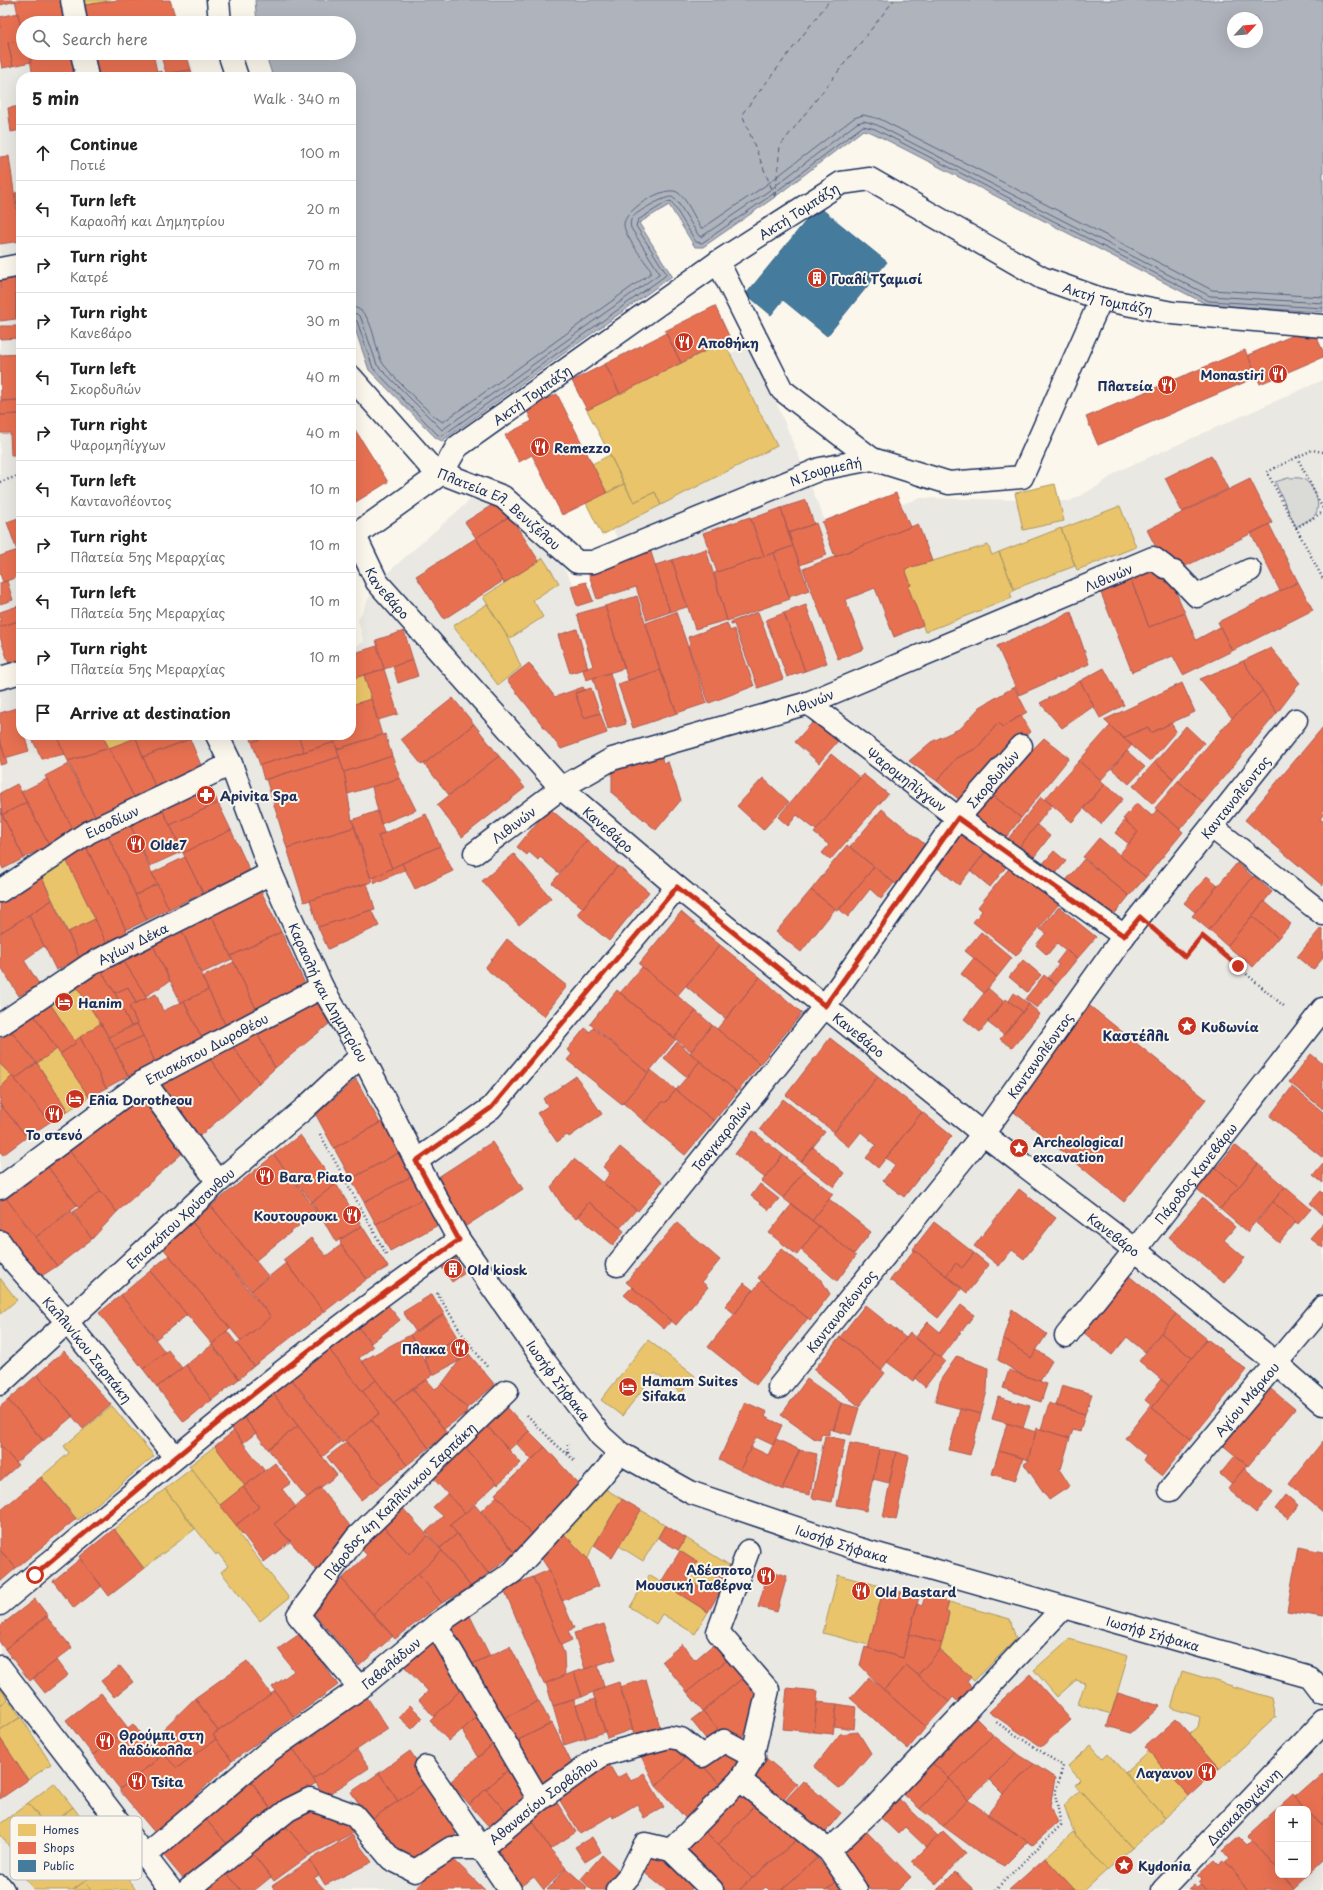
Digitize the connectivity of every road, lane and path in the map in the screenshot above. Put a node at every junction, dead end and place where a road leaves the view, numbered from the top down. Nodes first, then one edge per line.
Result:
1 (72, 0) edge
2 (218, 0) edge
3 (75, 16) edge
4 (219, 16) edge
5 (83, 60) edge
6 (231, 60) edge
7 (86, 72) edge
8 (235, 72) edge
9 (718, 262) junction
10 (16, 265) edge
11 (0, 269) edge
12 (1101, 299) junction
13 (1323, 326) edge
14 (356, 383) edge
15 (1323, 452) edge
16 (1298, 457) junction
17 (872, 459) junction
18 (442, 473) junction
19 (16, 477) edge
20 (0, 482) edge
21 (1323, 509) edge
22 (1323, 512) edge
23 (1296, 528) junction
24 (356, 535) edge
25 (356, 543) edge
26 (568, 555) joint
27 (1250, 570) dead end
28 (1323, 579) edge
29 (16, 673) edge
30 (0, 678) edge
31 (808, 704) junction
32 (1296, 720) dead end
33 (219, 740) edge
34 (1021, 746) dead end
35 (231, 764) junction
36 (560, 788) junction
37 (958, 818) junction
38 (1212, 827) junction
39 (475, 853) dead end
40 (271, 873) junction
41 (677, 887) junction
42 (0, 891) edge
43 (1323, 914) edge
44 (1140, 917) junction
45 (1124, 936) junction
46 (322, 987) junction
47 (825, 1006) junction
48 (1323, 1009) edge
49 (0, 1025) edge
50 (1308, 1027) junction
51 (362, 1055) junction
52 (144, 1081) junction
53 (306, 1108) junction
54 (983, 1134) junction
55 (416, 1161) junction
56 (218, 1182) junction
57 (0, 1188) edge
58 (459, 1240) junction
59 (0, 1242) edge
60 (1135, 1250) junction
61 (617, 1265) dead end
62 (401, 1281) junction
63 (1323, 1307) edge
64 (68, 1323) junction
65 (1066, 1336) dead end
66 (1276, 1363) junction
67 (0, 1384) edge
68 (779, 1387) dead end
69 (507, 1391) dead end
70 (1323, 1404) edge
71 (620, 1453) junction
72 (175, 1457) junction
73 (1170, 1490) dead end
74 (748, 1551) dead end
75 (0, 1604) edge
76 (1063, 1608) junction
77 (436, 1625) junction
78 (0, 1667) edge
79 (360, 1688) junction
80 (1323, 1694) edge
81 (971, 1705) junction
82 (1323, 1722) edge
83 (754, 1757) junction
84 (426, 1767) dead end
85 (740, 1780) junction
86 (539, 1800) junction
87 (114, 1816) edge
88 (482, 1848) junction
89 (671, 1850) junction
90 (829, 1851) junction
91 (142, 1852) edge
92 (145, 1856) junction
93 (0, 1886) edge
94 (3, 1890) edge
95 (171, 1890) edge
96 (188, 1890) edge
97 (510, 1890) edge
98 (617, 1890) edge
99 (712, 1890) edge
100 (856, 1890) edge
101 (995, 1890) edge
102 (1163, 1890) edge

1 - 3 street
2 - 4 street
5 - 7 street
6 - 8 street
9 - 12 street, Ακτή Τομπάζη
9 - 17 street
9 - 18 street, Ακτή Τομπάζη
10 - 11 street
12 - 13 street, Ακτή Τομπάζη
12 - 17 street, Ν.Σουρμελή
14 - 18 street
15 - 16 path
16 - 21 path
16 - 23 path
17 - 26 street, Ν.Σουρμελή
18 - 24 street, Πλατεία Ελ. Βενιζέλου
18 - 26 street, Πλατεία Ελ. Βενιζέλου
19 - 20 path
22 - 23 path
23 - 28 path
25 - 36 street, Κανεβάρο
27 - 31 street, Λιθινών
29 - 30 street
31 - 36 street, Λιθινών
31 - 37 street, Ψαρομηλίγγων
32 - 38 street, Καντανολέοντος
33 - 35 street, Καραολή και Δημητρίου
34 - 37 street, Σκορδυλών
35 - 40 street, Καραολή και Δημητρίου
35 - 42 street, Εισοδίων
36 - 39 street, Λιθινών
36 - 41 street, Κανεβάρο
37 - 45 street, Ψαρομηλίγγων
37 - 47 street, Σκορδυλών
38 - 43 street
38 - 44 street, Καντανολέοντος
40 - 46 street, Καραολή και Δημητρίου
40 - 49 street, Αγίων Δέκα
41 - 47 street, Κανεβάρο
41 - 55 street
44 - 45 street, Καντανολέοντος
44 - 50 path
45 - 54 street, Καντανολέοντος
46 - 51 street, Καραολή και Δημητρίου
46 - 52 street, Επισκόπου Δωροθέου
47 - 54 street, Κανεβάρο
47 - 61 street, Τσαγκαρολών
48 - 50 street, Πάροδος Κανεβάρω
50 - 60 street, Πάροδος Κανεβάρω
51 - 53 street, Επισκόπου Χρύσανθου
51 - 55 street, Καραολή και Δημητρίου
52 - 56 street
52 - 57 street, Επισκόπου Δωροθέου
53 - 56 street, Επισκόπου Χρύσανθου
53 - 62 path
54 - 60 street, Κανεβάρο
54 - 68 street, Καντανολέοντος
55 - 58 street, Καραολή και Δημητρίου
56 - 64 street, Επισκόπου Χρύσανθου
58 - 62 street
58 - 71 street, Ιωσήφ Σήφακα
59 - 64 street, Καλλινίκου Σαρπάκη
60 - 65 street, Πάροδος Κανεβάρω
60 - 66 street, Κανεβάρο
62 - 72 street
63 - 66 street, Αγίου Μάρκου
64 - 67 street, Επισκόπου Χρύσανθου
64 - 72 street, Καλλινίκου Σαρπάκη
66 - 70 street, Κανεβάρο
66 - 73 street, Αγίου Μάρκου
69 - 79 street, Πάροδος 4η Καλλίνικου Σαρπάκη
71 - 76 street, Ιωσήφ Σήφακα
71 - 77 street, Γαβαλάδων
72 - 75 street
74 - 83 street
76 - 80 street, Ιωσήφ Σήφακα
76 - 81 street
77 - 79 street, Γαβαλάδων
77 - 86 street
78 - 87 street
79 - 92 street, Γαβαλάδων
81 - 90 street
81 - 101 path
82 - 102 street, Δασκαλογιάννη
83 - 85 street
83 - 86 street, Αθανασίου Σορβόλου
84 - 88 street
85 - 89 street
85 - 90 street
86 - 88 street, Αθανασίου Σορβόλου
88 - 96 street, Αθανασίου Σορβόλου
88 - 97 street
89 - 98 street
89 - 99 street
90 - 100 street
91 - 92 street
92 - 95 street
93 - 94 street

